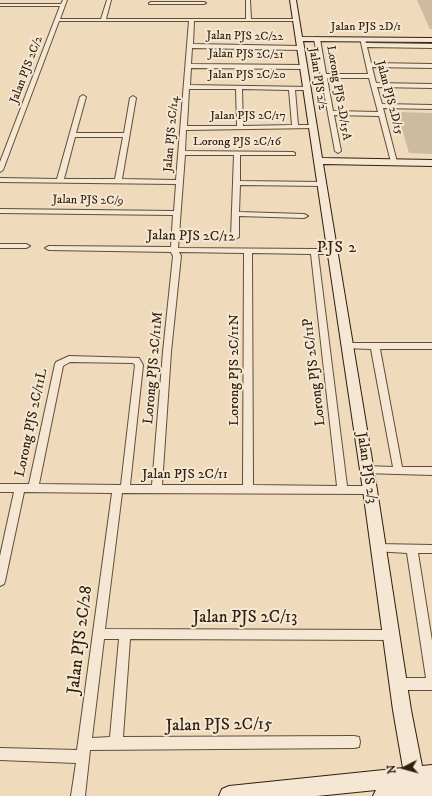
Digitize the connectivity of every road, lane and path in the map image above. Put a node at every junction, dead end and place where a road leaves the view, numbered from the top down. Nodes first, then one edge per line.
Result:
1 (26, 0) edge
2 (109, 0) edge
3 (248, 0) edge
4 (293, 0) edge
5 (151, 1) edge
6 (64, 3) edge
7 (0, 5) edge
8 (24, 5) junction
9 (203, 9) edge
10 (149, 14) junction
11 (58, 20) junction
12 (103, 20) junction
13 (192, 20) junction
14 (248, 20) junction
15 (296, 20) junction
16 (299, 39) junction
17 (317, 39) junction
18 (432, 40) edge
19 (363, 42) junction
20 (190, 46) junction
21 (432, 46) edge
22 (300, 48) junction
23 (369, 65) junction
24 (188, 66) junction
25 (432, 66) edge
26 (303, 67) junction
27 (324, 76) junction
28 (372, 76) junction
29 (374, 85) junction
30 (432, 86) edge
31 (187, 87) junction
32 (239, 87) junction
33 (292, 88) junction
34 (307, 88) junction
35 (83, 97) dead end
36 (133, 98) dead end
37 (380, 106) junction
38 (432, 107) edge
39 (331, 113) junction
40 (382, 114) junction
41 (295, 127) junction
42 (313, 127) junction
43 (183, 128) junction
44 (240, 128) junction
45 (72, 135) junction
46 (126, 135) junction
47 (338, 152) dead end
48 (181, 153) junction
49 (237, 154) junction
50 (293, 154) dead end
51 (318, 161) junction
52 (394, 162) junction
53 (432, 163) edge
54 (0, 170) edge
55 (0, 180) edge
56 (60, 181) junction
57 (118, 181) junction
58 (179, 182) junction
59 (236, 183) junction
60 (322, 184) junction
61 (0, 211) edge
62 (177, 213) junction
63 (236, 214) junction
64 (304, 216) dead end
65 (235, 236) dead end
66 (0, 246) edge
67 (26, 246) dead end
68 (49, 248) dead end
69 (174, 250) junction
70 (248, 251) junction
71 (314, 251) junction
72 (333, 252) junction
73 (347, 346) junction
74 (375, 346) junction
75 (432, 346) edge
76 (59, 364) joint
77 (366, 470) junction
78 (398, 470) junction
79 (432, 471) edge
80 (0, 488) edge
81 (20, 488) junction
82 (33, 488) junction
83 (121, 489) junction
84 (157, 489) junction
85 (248, 489) junction
86 (342, 490) junction
87 (370, 490) junction
88 (378, 548) junction
89 (412, 549) junction
90 (432, 549) edge
91 (0, 582) edge
92 (98, 634) junction
93 (125, 634) junction
94 (391, 634) junction
95 (432, 679) edge
96 (398, 684) junction
97 (432, 684) edge
98 (354, 742) dead end
99 (116, 744) junction
100 (84, 750) junction
101 (0, 754) edge
102 (424, 783) edge
103 (78, 796) edge
104 (229, 796) edge
105 (383, 796) edge

1 - 8 street
2 - 12 street
3 - 14 street
4 - 15 street, Jalan PJS 2/2
5 - 9 street
5 - 10 street
6 - 8 street
6 - 11 street, Jalan PJS 2C/2
7 - 8 street
9 - 13 street
9 - 14 street
10 - 12 street
10 - 13 street
11 - 12 street
11 - 54 street, Jalan PJS 2C/2
13 - 20 street, Jalan PJS 2C/14
14 - 15 street
15 - 16 street, Jalan PJS 2/2
16 - 17 street, Jalan PJS 2D/1
16 - 22 street, Jalan PJS 2/2
17 - 19 street, Jalan PJS 2D/1
17 - 27 street, Lorong PJS 2D/15A
18 - 19 street, Jalan PJS 2D/1
19 - 21 street
19 - 23 street, Jalan PJS 2D/15
20 - 22 street, Jalan PJS 2C/22
20 - 24 street, Jalan PJS 2C/14
22 - 26 street, Jalan PJS 2/2
23 - 25 street
23 - 28 street, Jalan PJS 2D/15
24 - 26 street, Jalan PJS 2C/21
24 - 31 street, Jalan PJS 2C/14
26 - 34 street, Jalan PJS 2/2
27 - 28 street
27 - 39 street, Lorong PJS 2D/15A
28 - 29 street, Jalan PJS 2D/15
29 - 30 street
29 - 37 street, Jalan PJS 2D/15
31 - 32 street, Jalan PJS 2C/20
31 - 43 street, Jalan PJS 2C/14
32 - 33 street, Jalan PJS 2C/20
32 - 44 street
33 - 34 street, Jalan PJS 2C/20
33 - 41 street
34 - 42 street, Jalan PJS 2/2
35 - 45 street
36 - 46 street
37 - 38 street
37 - 40 street, Jalan PJS 2D/15
39 - 40 street
39 - 47 street, Lorong PJS 2D/15A
40 - 52 street, Jalan PJS 2D/15
41 - 42 street, Jalan PJS 2C/17
41 - 44 street, Jalan PJS 2C/17
42 - 51 street, Jalan PJS 2/2
43 - 44 street, Jalan PJS 2C/17
43 - 48 street, Jalan PJS 2C/14
45 - 46 street
45 - 56 street
46 - 57 street
48 - 49 street, Lorong PJS 2C/16
48 - 58 street, Jalan PJS 2C/14
49 - 50 street, Lorong PJS 2C/16
49 - 59 street
51 - 52 street
51 - 60 street, Jalan PJS 2/3
52 - 53 street
55 - 56 street
56 - 57 street
57 - 58 street
58 - 62 street, Jalan PJS 2C/14
59 - 60 street
59 - 63 street
60 - 72 street, Jalan PJS 2/3
61 - 62 street, Jalan PJS 2C/9
62 - 69 street, Jalan PJS 2C/14
63 - 64 street
63 - 65 street
66 - 67 street
68 - 69 street, Jalan PJS 2C/12
69 - 70 street, Jalan PJS 2C/12
69 - 84 street, Lorong PJS 2C/11M
70 - 71 street, Jalan PJS 2C/12
70 - 85 street, Lorong PJS 2C/11N
71 - 72 street, Jalan PJS 2C/12
71 - 86 street, Lorong PJS 2C/11P
72 - 73 street, Jalan PJS 2/3
73 - 74 street
73 - 77 street, Jalan PJS 2/3
74 - 75 street
74 - 78 street
76 - 82 street, Lorong PJS 2C/11L
76 - 83 street, Jalan PJS 2C/28
77 - 78 street
77 - 87 street, Jalan PJS 2/3
78 - 79 street
80 - 81 street, Jalan PJS 2C/11
81 - 82 street, Jalan PJS 2C/11
81 - 91 street
82 - 83 street, Jalan PJS 2C/11
83 - 84 street, Jalan PJS 2C/11
83 - 92 street, Jalan PJS 2C/28
84 - 85 street, Jalan PJS 2C/11
85 - 86 street, Jalan PJS 2C/11
86 - 87 street, Jalan PJS 2C/11
87 - 88 street, Jalan PJS 2/3
88 - 89 street
88 - 94 street, Jalan PJS 2/3
89 - 90 street
89 - 95 street
92 - 93 street, Jalan PJS 2C/13
92 - 100 street, Jalan PJS 2C/28
93 - 94 street, Jalan PJS 2C/13
93 - 99 street
94 - 96 street, Jalan PJS 2/3
96 - 97 street
96 - 102 street, Jalan PJS 2/3
98 - 99 street, Jalan PJS 2C/15
99 - 100 street, Jalan PJS 2C/15
100 - 101 street, Jalan PJS 2C/15
100 - 103 street, Jalan PJS 2C/28
102 - 104 street
102 - 105 street

